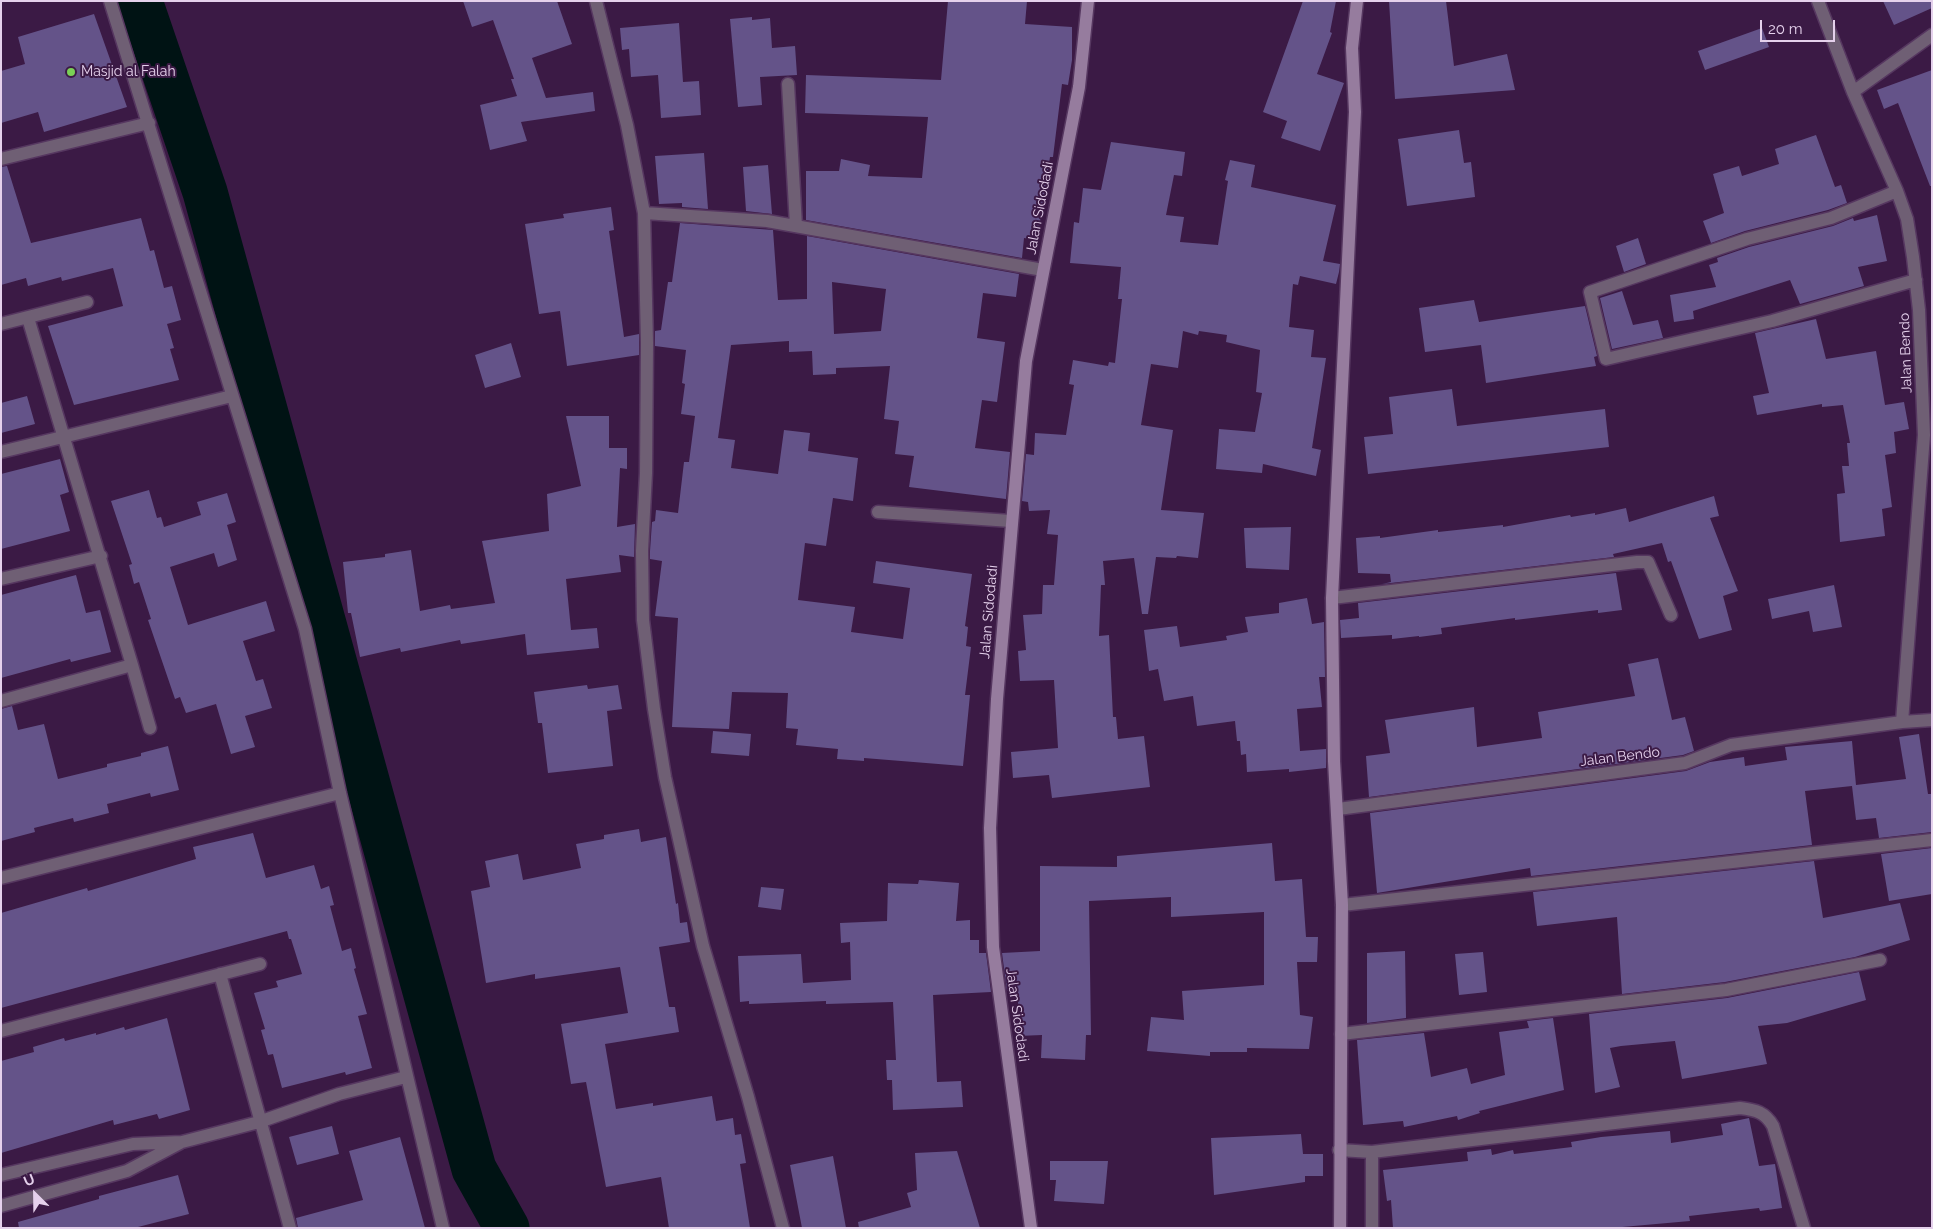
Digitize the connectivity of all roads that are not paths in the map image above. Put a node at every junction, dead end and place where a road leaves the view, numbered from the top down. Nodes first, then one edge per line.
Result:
1 (110, 1) edge
2 (596, 1) edge
3 (1088, 1) edge
4 (1357, 1) edge
5 (1818, 1) edge
6 (1932, 35) edge
7 (788, 84) dead end
8 (1853, 92) junction
9 (149, 123) junction
10 (1, 159) edge
11 (1897, 191) junction
12 (644, 213) junction
13 (796, 226) junction
14 (1043, 270) junction
15 (1916, 280) junction
16 (86, 302) dead end
17 (28, 318) junction
18 (1, 324) edge
19 (232, 396) junction
20 (65, 436) junction
21 (1, 452) edge
22 (878, 512) dead end
23 (1011, 521) junction
24 (101, 556) junction
25 (1, 579) edge
26 (1332, 598) junction
27 (1672, 615) dead end
28 (132, 665) junction
29 (1, 701) edge
30 (1932, 720) edge
31 (1902, 722) junction
32 (150, 728) dead end
33 (340, 792) junction
34 (1338, 809) junction
35 (1932, 840) edge
36 (1, 878) edge
37 (1342, 904) junction
38 (1880, 960) dead end
39 (260, 964) dead end
40 (220, 974) junction
41 (1, 1031) edge
42 (1342, 1034) junction
43 (406, 1076) junction
44 (259, 1122) junction
45 (182, 1142) junction
46 (1339, 1150) junction
47 (1372, 1152) junction
48 (1, 1176) edge
49 (1, 1206) edge
50 (290, 1228) edge
51 (443, 1228) edge
52 (783, 1228) edge
53 (1032, 1228) edge
54 (1340, 1228) edge
55 (1372, 1228) edge
56 (1804, 1228) edge

1 - 9 street
2 - 12 street
3 - 14 street, Jalan Sidodadi
4 - 26 street
5 - 8 street, Jalan Bendo
6 - 8 street
7 - 13 street
8 - 11 street, Jalan Bendo
9 - 10 street
9 - 19 street
11 - 15 street, Jalan Bendo
11 - 15 street
12 - 13 street
12 - 52 street
13 - 14 street
14 - 23 street, Jalan Sidodadi
15 - 31 street, Jalan Bendo
16 - 17 street
17 - 18 street
17 - 20 street
19 - 20 street
19 - 33 street
20 - 21 street
20 - 24 street
22 - 23 street
23 - 53 street, Jalan Sidodadi
24 - 25 street
24 - 28 street
26 - 27 street
26 - 34 street
28 - 29 street
28 - 32 street
30 - 31 street, Jalan Bendo
31 - 34 street, Jalan Bendo
33 - 36 street
33 - 43 street
34 - 37 street
35 - 37 street
37 - 42 street
38 - 42 street
39 - 40 street
40 - 41 street
40 - 44 street
42 - 46 street
43 - 44 street
43 - 51 street
44 - 45 street
44 - 50 street
45 - 48 street
45 - 49 street
46 - 47 street
46 - 54 street
47 - 55 street
47 - 56 street

